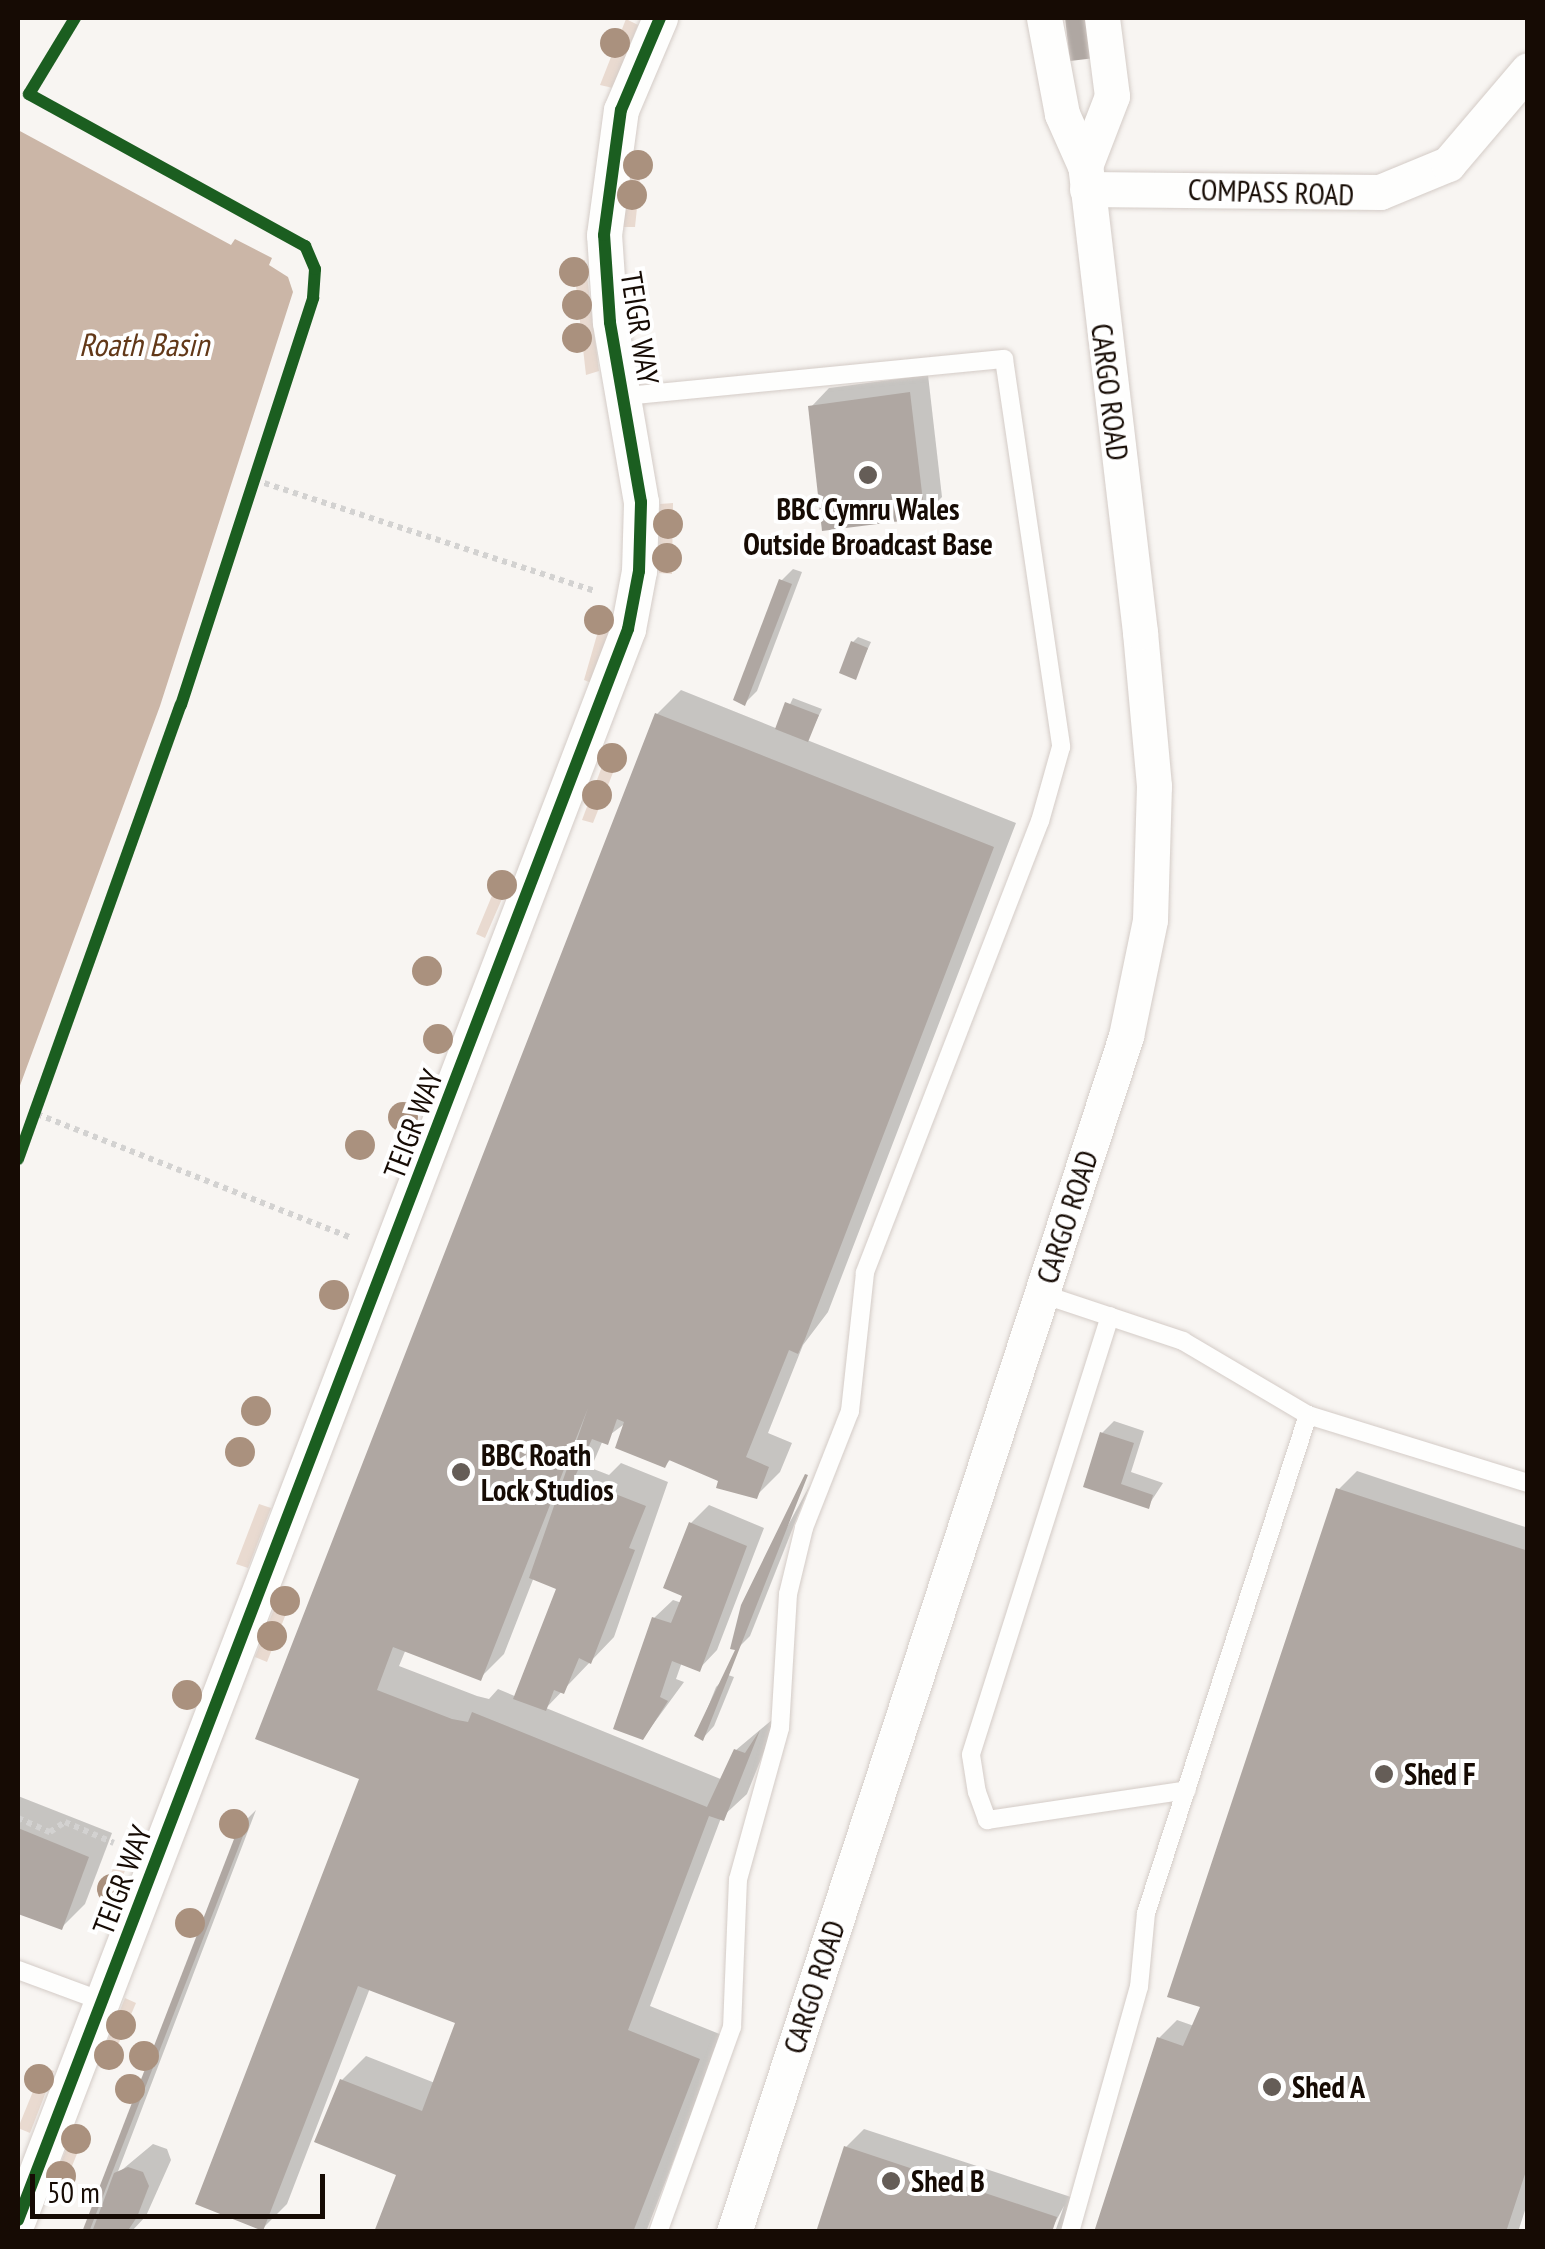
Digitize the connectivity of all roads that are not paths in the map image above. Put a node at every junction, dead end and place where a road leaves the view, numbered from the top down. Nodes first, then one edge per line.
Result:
1 (660, 18) edge
2 (1044, 18) edge
3 (1102, 18) edge
4 (1527, 71) edge
5 (1086, 178) junction
6 (626, 396) junction
7 (1042, 1294) junction
8 (1110, 1316) junction
9 (1308, 1415) junction
10 (1528, 1483) edge
11 (1187, 1790) junction
12 (18, 1970) edge
13 (102, 2001) junction
14 (18, 2220) edge
15 (658, 2232) edge
16 (734, 2232) edge
17 (1070, 2232) edge

1 - 6 street, TEIGR WAY
2 - 5 street
3 - 5 street
4 - 5 street, COMPASS ROAD
5 - 7 street, CARGO ROAD
6 - 13 street, TEIGR WAY
6 - 15 lane
7 - 8 lane
7 - 16 street, CARGO ROAD
8 - 9 lane
8 - 11 lane
9 - 10 lane
9 - 11 lane
11 - 17 lane
12 - 13 lane
13 - 14 street, TEIGR WAY

